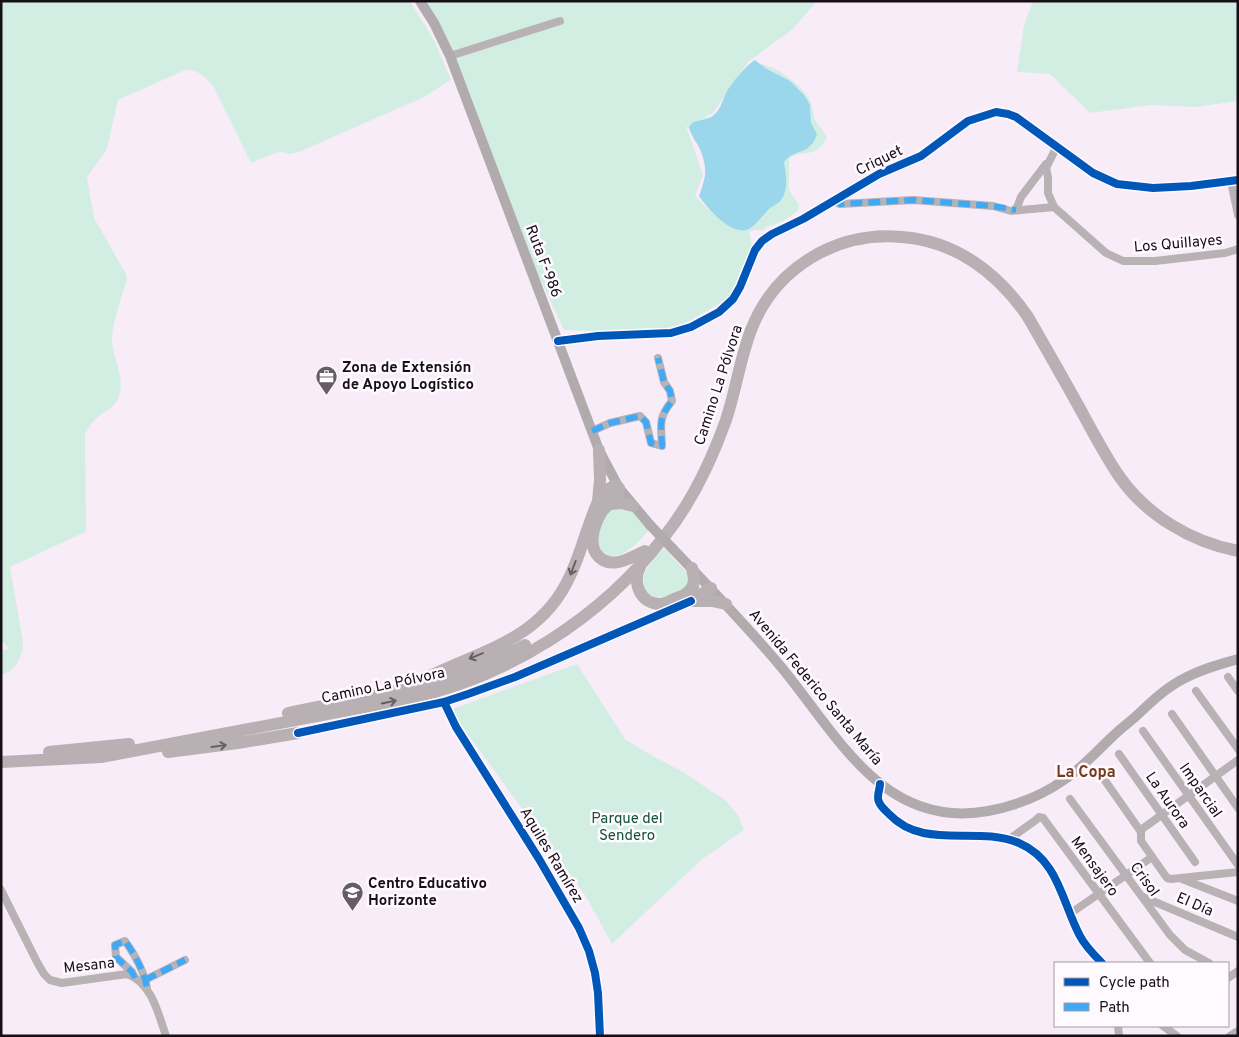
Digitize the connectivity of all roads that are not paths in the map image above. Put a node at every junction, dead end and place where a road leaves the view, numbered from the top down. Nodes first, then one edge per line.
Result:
1 (420, 1) edge
2 (560, 21) dead end
3 (450, 56) junction
4 (1057, 146) junction
5 (1047, 164) junction
6 (1234, 180) edge
7 (833, 201) junction
8 (1054, 208) junction
9 (1016, 210) junction
10 (1238, 215) edge
11 (1238, 250) edge
12 (558, 341) junction
13 (658, 358) dead end
14 (592, 431) junction
15 (599, 450) junction
16 (618, 486) junction
17 (610, 504) junction
18 (597, 506) junction
19 (633, 506) junction
20 (1238, 544) edge
21 (672, 548) joint
22 (1238, 551) edge
23 (644, 557) junction
24 (692, 568) junction
25 (711, 588) junction
26 (691, 595) junction
27 (726, 604) junction
28 (1238, 659) edge
29 (1228, 677) dead end
30 (405, 688) junction
31 (1196, 691) dead end
32 (1238, 691) edge
33 (444, 702) junction
34 (1172, 714) dead end
35 (1143, 731) dead end
36 (298, 733) joint
37 (1238, 749) edge
38 (1, 754) edge
39 (1119, 754) dead end
40 (101, 757) junction
41 (1238, 760) edge
42 (1, 762) edge
43 (1099, 772) dead end
44 (1215, 776) junction
45 (880, 784) junction
46 (1188, 795) junction
47 (1070, 799) dead end
48 (1238, 808) edge
49 (1161, 815) junction
50 (1141, 832) junction
51 (1008, 840) junction
52 (1152, 857) junction
53 (1195, 862) dead end
54 (1238, 864) edge
55 (1238, 872) edge
56 (1126, 876) junction
57 (1181, 878) junction
58 (1, 890) edge
59 (1098, 895) junction
60 (1141, 897) junction
61 (1238, 901) edge
62 (1071, 914) junction
63 (1238, 937) edge
64 (185, 960) dead end
65 (1101, 962) edge
66 (1149, 962) edge
67 (1207, 962) edge
68 (135, 978) junction
69 (145, 980) junction
70 (147, 988) junction
71 (1164, 1027) edge
72 (1238, 1031) edge
73 (166, 1036) edge
74 (600, 1036) edge
75 (1177, 1036) edge
76 (1230, 1036) edge

1 - 3 main road, Ruta F-986
2 - 3 street
3 - 12 main road, Ruta F-986
4 - 5 street
4 - 6 street, Criquet
4 - 7 street, Criquet
5 - 8 street
5 - 9 street
6 - 10 street
7 - 9 street
7 - 12 street, Criquet
8 - 9 street
8 - 11 street, Los Quillayes
12 - 14 main road, Ruta F-986
13 - 14 street
14 - 15 main road, Ruta F-986
15 - 16 main road, Ruta F-986
15 - 18 highway
16 - 17 highway
16 - 18 highway
16 - 19 main road, Ruta F-986
17 - 19 highway
17 - 23 highway
18 -> 30 highway
19 - 21 main road, Ruta F-986, bridge
20 - 23 highway, Camino La Pólvora
21 - 24 main road, Avenida Federico Santa María
22 - 23 highway, Camino La Pólvora
23 - 26 highway
23 - 30 highway, Camino La Pólvora
40 -> 23 highway, Camino La Pólvora
24 - 25 main road, Avenida Federico Santa María
24 - 26 highway
25 - 26 highway
25 - 27 main road, Avenida Federico Santa María
26 - 27 highway
26 - 33 street
27 - 45 main road, Avenida Federico Santa María
28 - 45 main road, Avenida Federico Santa María
29 - 32 street
30 - 38 highway, Camino La Pólvora
31 - 37 street
33 - 36 street
33 - 74 street, Aquiles Ramírez
34 - 44 street
35 - 46 street, Imparcial
40 -> 36 highway
39 - 49 street, La Aurora
40 - 42 highway, Camino La Pólvora
41 - 44 street
43 - 50 street
44 - 46 street
44 - 48 street
45 - 51 street
46 - 49 street
46 - 54 street, Imparcial
47 - 56 street, Crisol
49 - 50 street
49 - 53 street, La Aurora
50 - 52 street
51 - 59 street, Mensajero
51 - 62 street
52 - 56 street
52 - 57 street
55 - 57 street
56 - 59 street
56 - 60 street, Crisol
57 - 61 street
58 - 68 street, Mesana
59 - 62 street
59 - 66 street, Mensajero
60 - 63 street, El Día
60 - 67 street, Crisol
62 - 65 street
64 - 69 street
68 - 69 street
68 - 70 street, Mesana
69 - 70 street
70 - 73 street, Mesana
71 - 75 street
72 - 76 street

